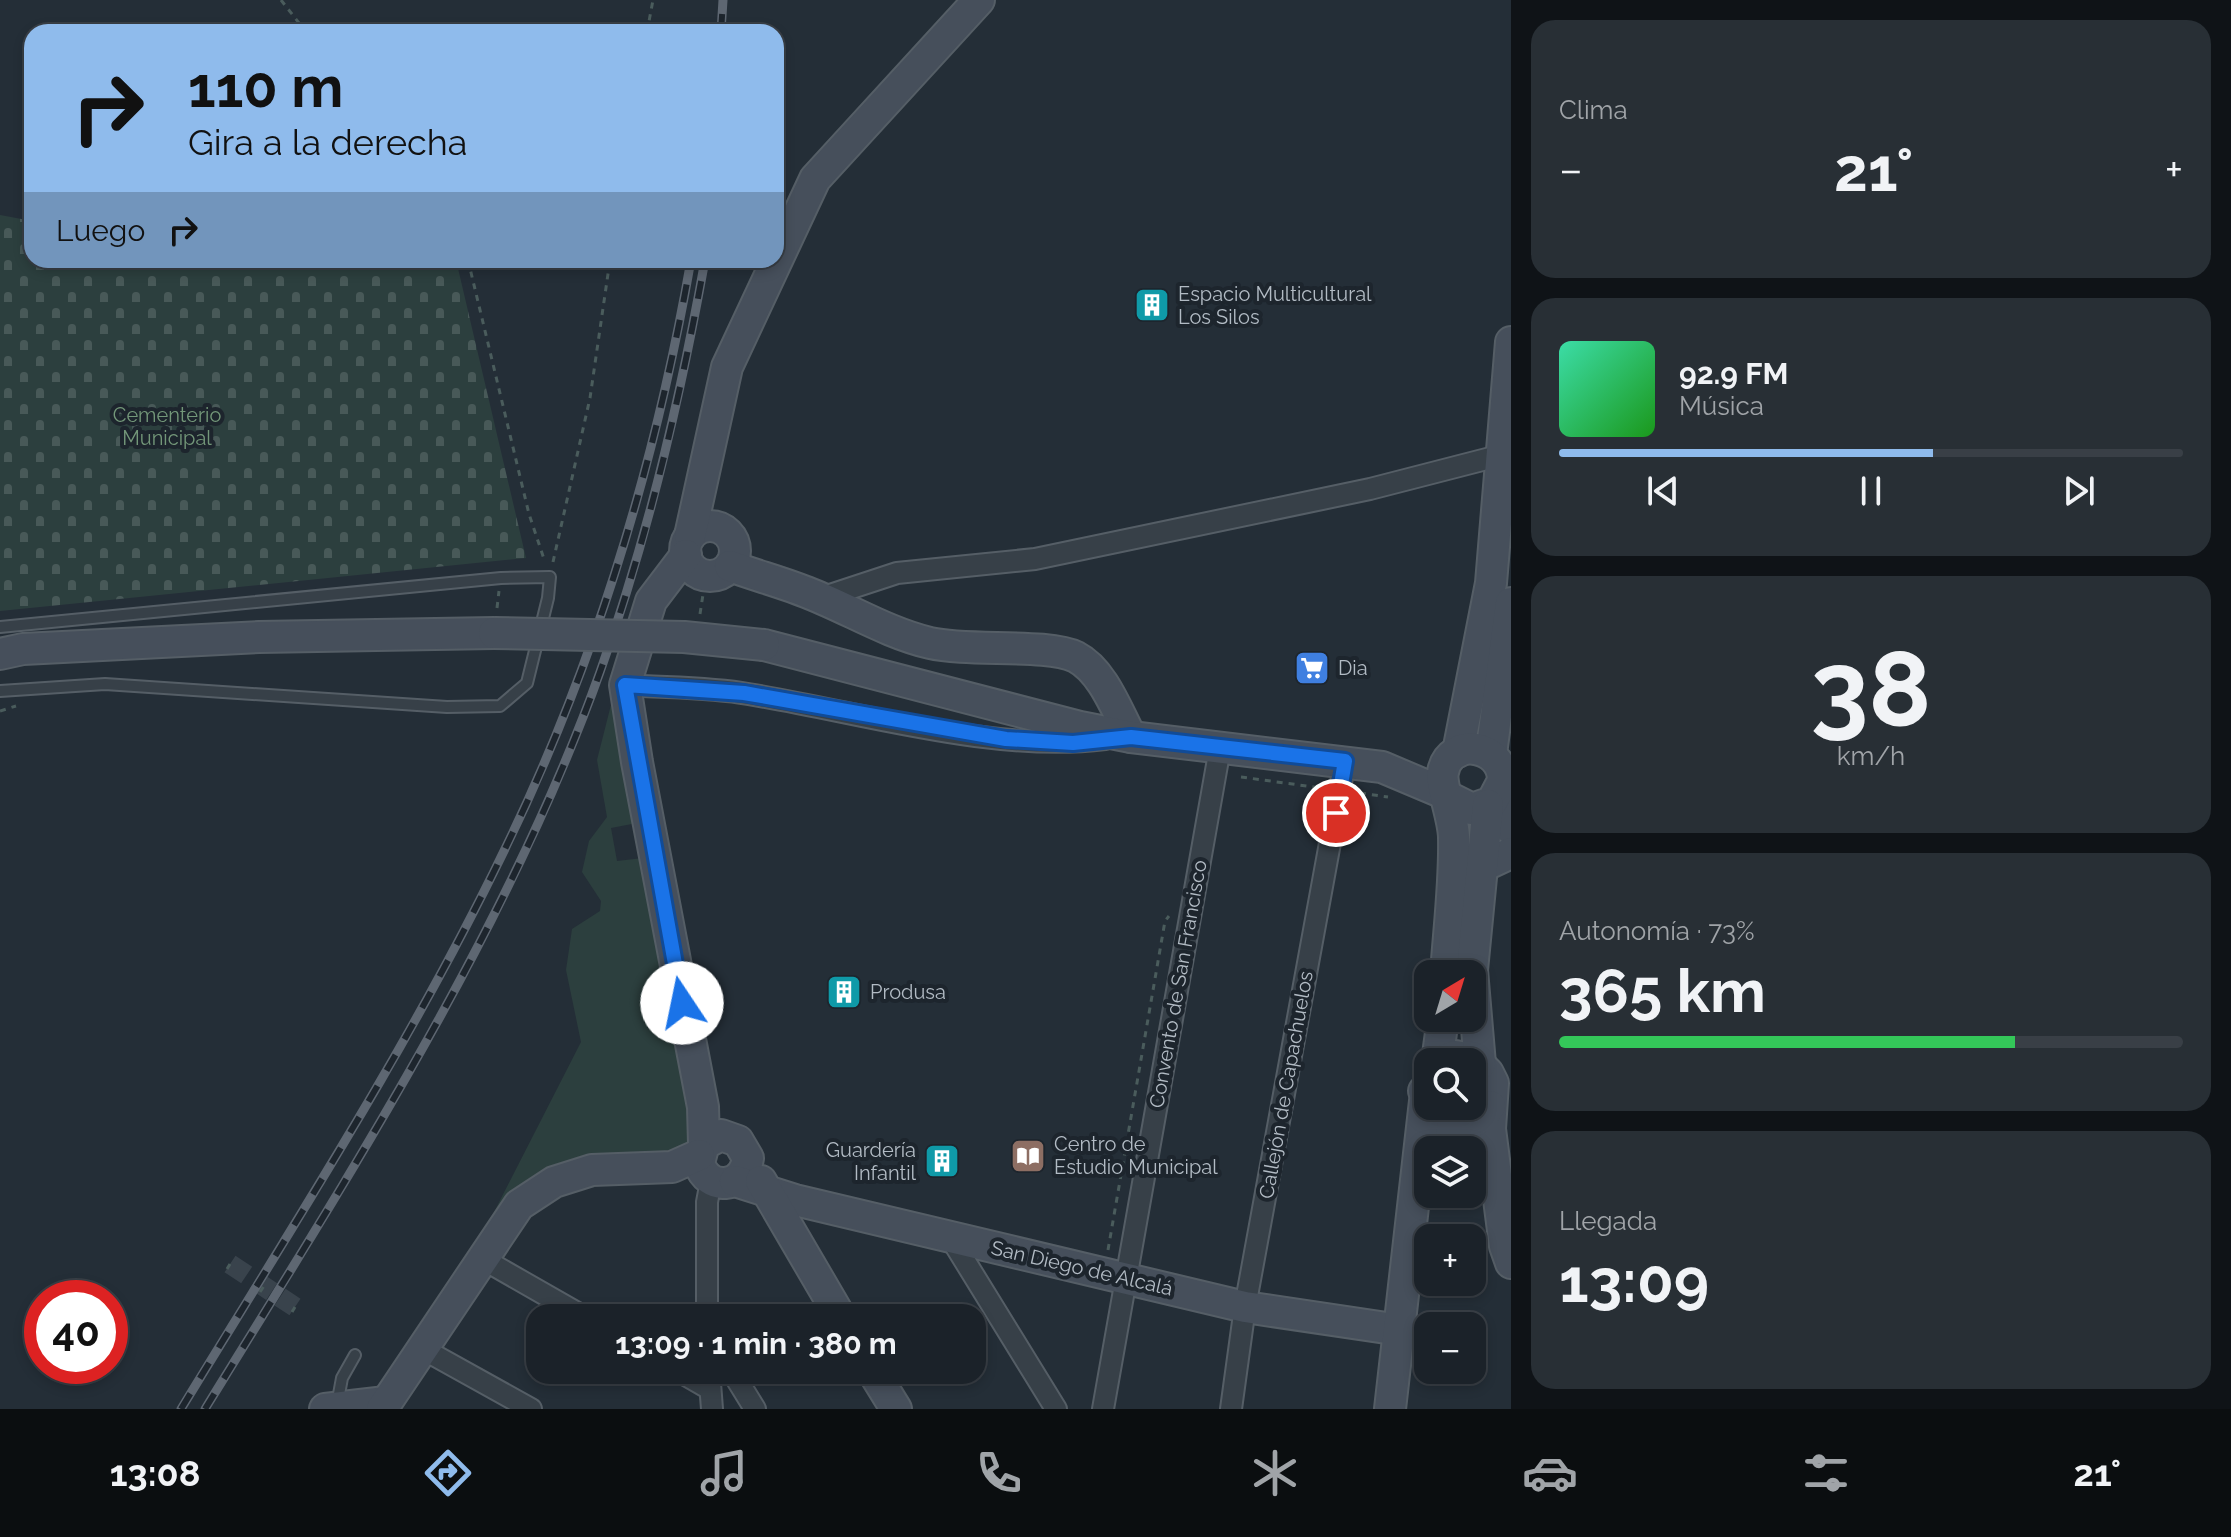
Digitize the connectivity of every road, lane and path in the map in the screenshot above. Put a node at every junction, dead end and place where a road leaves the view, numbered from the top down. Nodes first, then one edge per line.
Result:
1 (281, 0) edge
2 (653, 0) edge
3 (979, 0) edge
4 (300, 24) edge
5 (648, 24) edge
6 (784, 245) edge
7 (470, 268) edge
8 (609, 268) edge
9 (773, 268) edge
10 (1511, 342) edge
11 (1502, 455) junction
12 (712, 551) junction
13 (550, 577) junction
14 (501, 578) junction
15 (815, 596) junction
16 (1511, 603) edge
17 (496, 621) junction
18 (696, 637) junction
19 (2, 649) edge
20 (625, 685) junction
21 (0, 691) edge
22 (1131, 737) junction
23 (1491, 754) junction
24 (1454, 755) junction
25 (1217, 760) junction
26 (1345, 761) junction
27 (1382, 767) junction
28 (1340, 790) junction
29 (1448, 796) junction
30 (1398, 799) dead end
31 (1492, 801) junction
32 (1511, 829) edge
33 (1511, 853) edge
34 (1481, 867) junction
35 (1447, 960) edge
36 (1479, 1048) edge
37 (1486, 1073) edge
38 (1490, 1106) junction
39 (1449, 1134) edge
40 (714, 1163) junction
41 (1486, 1176) edge
42 (767, 1191) junction
43 (1499, 1198) junction
44 (1419, 1208) edge
45 (1114, 1222) dead end
46 (950, 1237) junction
47 (1509, 1253) edge
48 (481, 1258) junction
49 (230, 1264) dead end
50 (227, 1269) dead end
51 (1116, 1270) junction
52 (264, 1286) dead end
53 (260, 1292) dead end
54 (562, 1304) edge
55 (707, 1304) edge
56 (833, 1304) edge
57 (295, 1307) dead end
58 (1245, 1307) junction
59 (292, 1312) dead end
60 (1400, 1330) junction
61 (423, 1349) junction
62 (355, 1355) dead end
63 (740, 1384) edge
64 (881, 1384) edge
65 (384, 1405) edge
66 (341, 1408) edge
67 (531, 1409) edge
68 (755, 1409) edge
69 (896, 1409) edge
70 (1056, 1409) edge
71 (1103, 1409) edge
72 (1231, 1409) edge
73 (1390, 1409) edge

1 - 4 path
2 - 5 path
3 - 6 street
7 - 13 path
8 - 13 path
9 - 12 street
10 - 11 street
11 - 15 street
11 - 24 street
12 - 15 street
12 - 18 path
12 - 20 street
13 - 14 lane
13 - 21 lane
14 - 17 path
14 - 19 lane
15 - 22 street
16 - 23 street
17 - 18 street, bridge
17 - 19 street
18 - 22 street, bridge
20 - 22 street
20 - 40 street
22 - 25 street
23 - 24 street
23 - 31 street
24 - 27 street
24 - 29 street
25 - 26 street
25 - 28 path
25 - 51 street, Convento de San Francisco
26 - 27 street
26 - 28 street, Callejón de Capachuelos
27 - 29 street
28 - 30 path
28 - 58 street, Callejón de Capachuelos
29 - 31 street
29 - 35 street
31 - 32 street
31 - 34 street
33 - 34 street
34 - 36 street
37 - 38 street
38 - 39 street
38 - 43 street
40 - 42 street, San Diego de Alcalá
40 - 48 street, San Diego de Alcalá
40 - 55 street
41 - 43 street
42 - 46 street, San Diego de Alcalá
42 - 56 street
43 - 47 street
44 - 60 street
45 - 51 path
46 - 51 street, San Diego de Alcalá
46 - 70 street
48 - 54 street
48 - 61 street, San Diego de Alcalá
49 - 50 path
51 - 58 street, San Diego de Alcalá
51 - 71 street, Convento de San Francisco
52 - 53 path
57 - 59 path
58 - 60 street, San Diego de Alcalá
58 - 72 street, Callejón de Capachuelos
60 - 73 street
61 - 65 street, San Diego de Alcalá
61 - 67 street
62 - 66 lane
63 - 68 street
64 - 69 street
65 - 66 street

